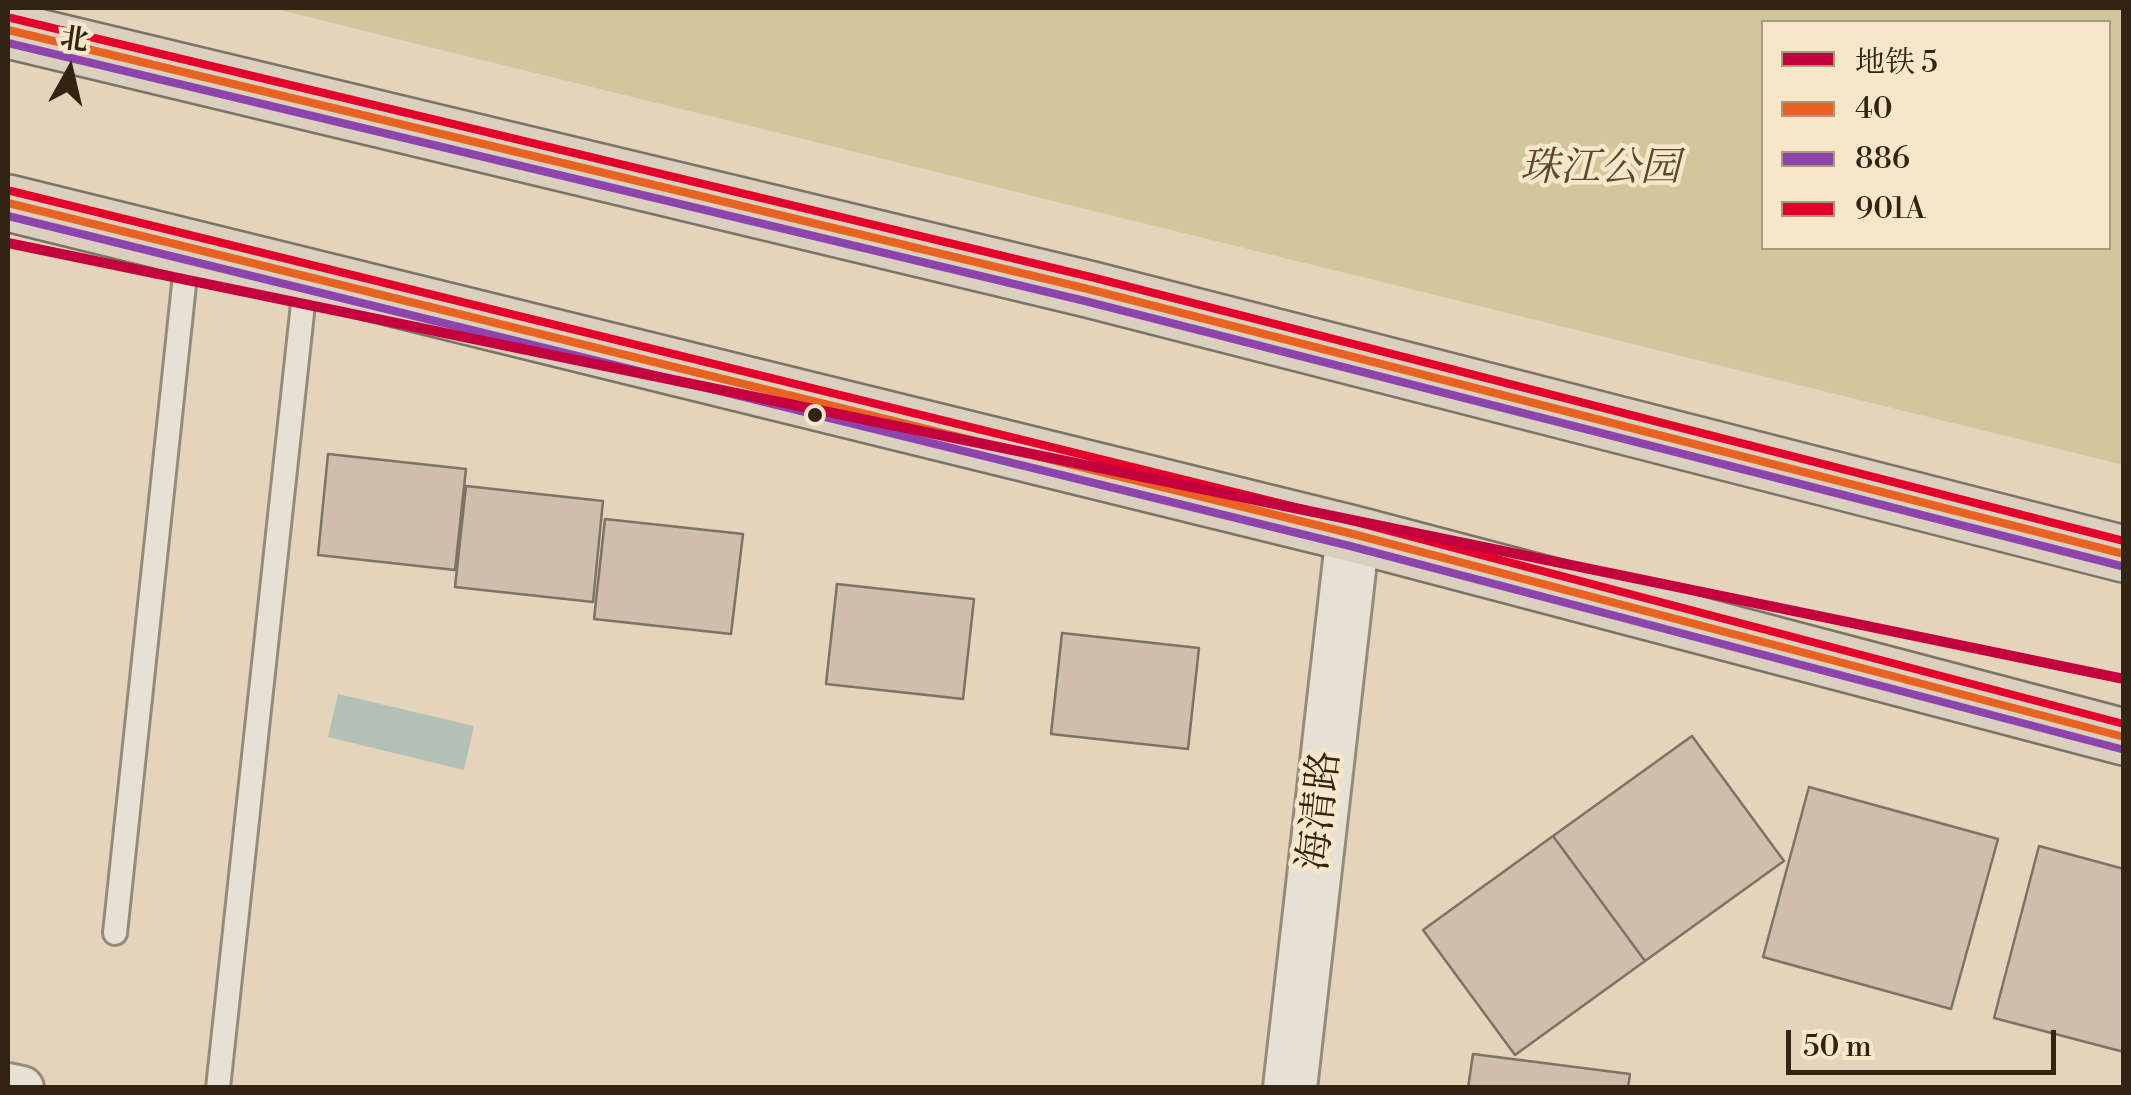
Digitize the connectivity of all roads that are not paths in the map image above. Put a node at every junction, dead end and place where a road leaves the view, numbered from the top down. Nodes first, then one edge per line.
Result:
1 (8, 30) edge
2 (8, 203) edge
3 (188, 247) junction
4 (306, 276) junction
5 (1353, 534) junction
6 (2124, 554) edge
7 (2124, 737) edge
8 (115, 933) dead end
9 (8, 1085) edge
10 (22, 1088) edge
11 (218, 1088) edge
12 (1290, 1088) edge

1 - 6 main road
2 - 3 main road
3 - 4 main road
3 - 8 lane
4 - 5 main road
4 - 11 lane
5 - 7 main road
5 - 12 street, 海清路
9 - 10 street

